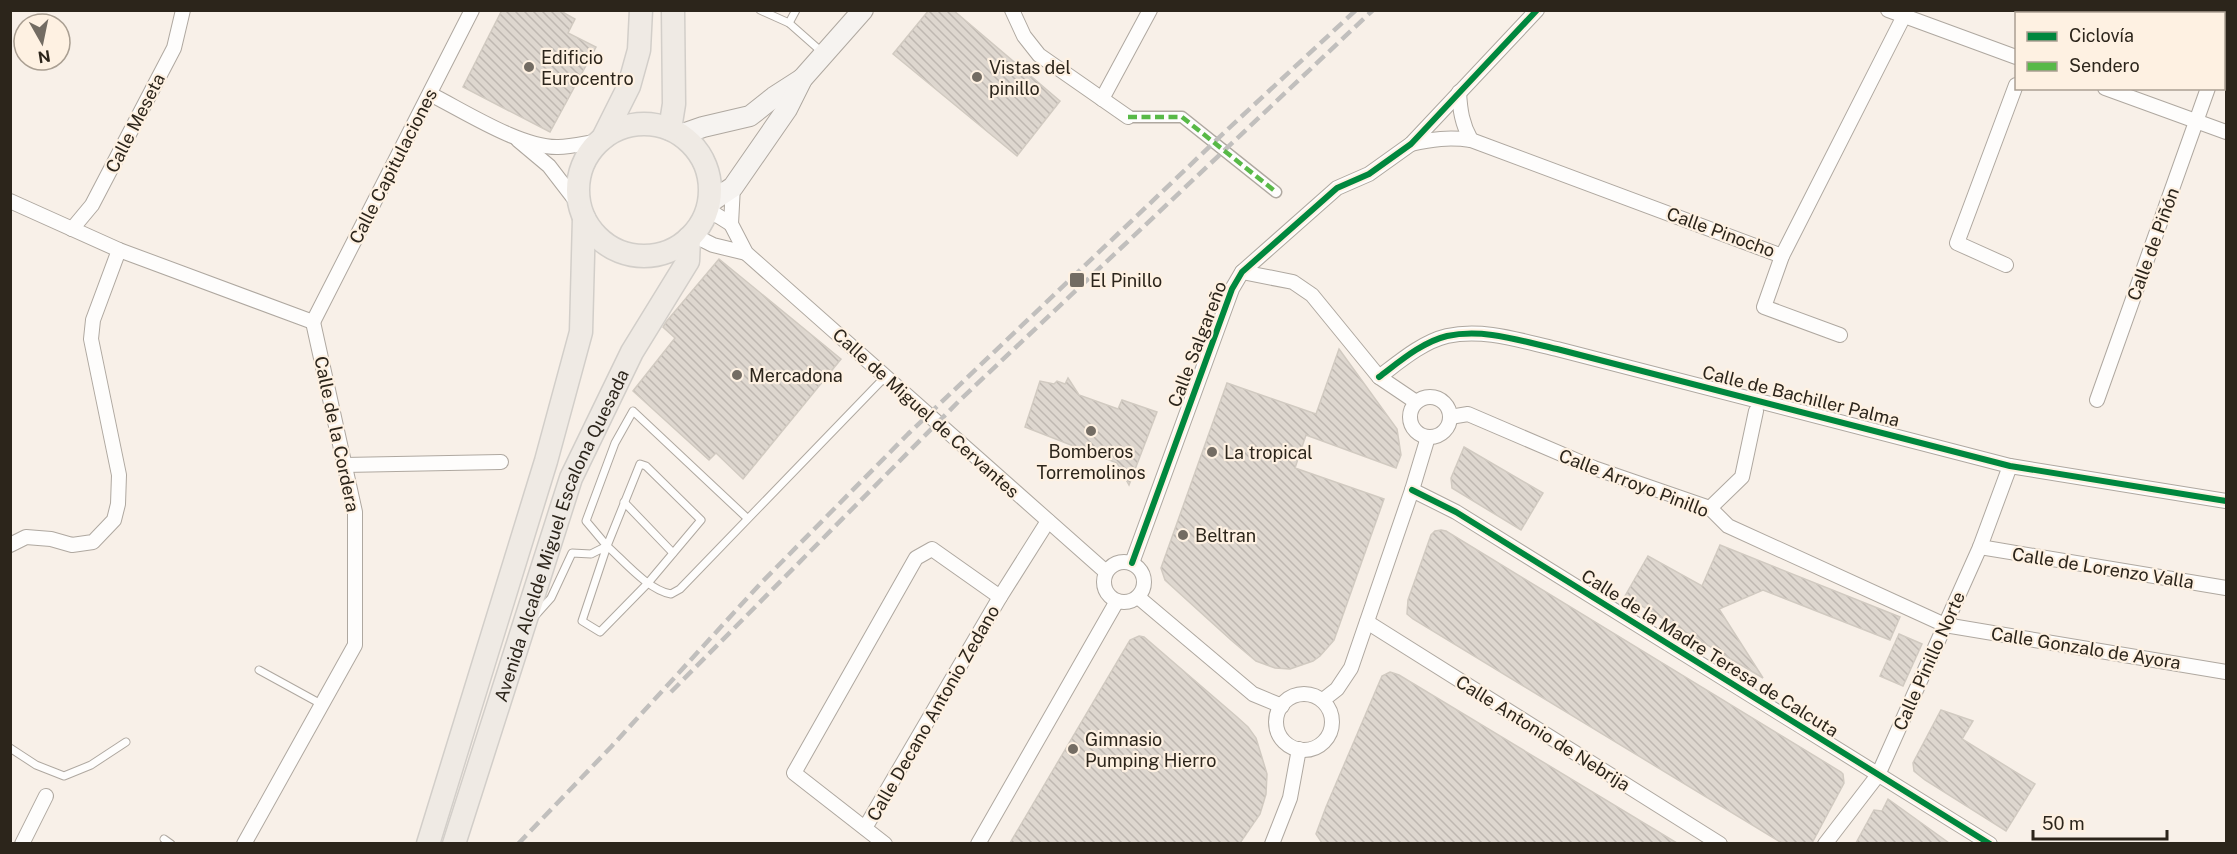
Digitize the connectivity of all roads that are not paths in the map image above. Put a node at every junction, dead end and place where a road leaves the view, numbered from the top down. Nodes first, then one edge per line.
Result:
1 (183, 10) edge
2 (472, 10) edge
3 (640, 10) edge
4 (673, 10) edge
5 (796, 10) edge
6 (1012, 10) edge
7 (1150, 10) edge
8 (1537, 10) edge
9 (1887, 10) edge
10 (764, 11) edge
11 (862, 11) edge
12 (1906, 14) edge
13 (789, 23) junction
14 (823, 53) junction
15 (2015, 57) edge
16 (802, 79) junction
17 (2015, 88) edge
18 (2110, 90) edge
19 (2207, 90) edge
20 (1459, 92) junction
21 (430, 94) junction
22 (1102, 99) junction
23 (1128, 117) joint
24 (2197, 122) junction
25 (675, 132) junction
26 (2226, 132) edge
27 (514, 137) junction
28 (601, 140) junction
29 (1471, 140) junction
30 (1411, 144) junction
31 (734, 186) junction
32 (1276, 192) dead end
33 (10, 201) edge
34 (708, 206) junction
35 (582, 212) junction
36 (731, 224) junction
37 (72, 229) junction
38 (691, 236) junction
39 (119, 250) junction
40 (746, 253) junction
41 (1782, 255) junction
42 (2006, 265) dead end
43 (1242, 272) junction
44 (313, 322) junction
45 (1840, 335) dead end
46 (885, 376) junction
47 (1379, 377) junction
48 (2097, 400) dead end
49 (1416, 402) junction
50 (1756, 411) dead end
51 (1450, 417) junction
52 (1428, 437) junction
53 (501, 462) dead end
54 (344, 465) junction
55 (2010, 466) junction
56 (1412, 490) junction
57 (2226, 501) edge
58 (624, 502) junction
59 (1710, 508) junction
60 (747, 518) junction
61 (1048, 521) junction
62 (10, 545) edge
63 (607, 546) junction
64 (1980, 547) junction
65 (673, 553) junction
66 (1132, 563) junction
67 (1106, 572) junction
68 (648, 583) junction
69 (2226, 588) edge
70 (1000, 597) junction
71 (1138, 597) junction
72 (1117, 601) junction
73 (1367, 622) junction
74 (524, 624) junction
75 (1945, 625) junction
76 (259, 670) dead end
77 (2226, 672) edge
78 (1323, 700) junction
79 (321, 704) junction
80 (1282, 706) junction
81 (126, 742) dead end
82 (10, 748) edge
83 (1299, 749) junction
84 (1878, 775) junction
85 (46, 796) dead end
86 (865, 828) junction
87 (164, 839) dead end
88 (22, 843) edge
89 (171, 843) edge
90 (244, 843) edge
91 (428, 843) edge
92 (454, 843) edge
93 (885, 843) edge
94 (978, 843) edge
95 (1272, 843) edge
96 (1720, 843) edge
97 (1825, 843) edge
98 (1990, 843) edge

1 - 37 street, Calle Meseta
2 - 21 street, Calle Capitulaciones
3 - 28 main road
4 - 25 main road
5 - 13 lane
6 - 22 street
7 - 22 street
8 - 20 street, Calle Salgareño
9 - 12 street
10 - 13 lane
11 - 14 main road
12 - 15 street
12 - 41 street, Calle Pinocho
13 - 14 lane
14 - 16 main road
16 - 25 main road
16 - 31 main road
17 - 42 street
18 - 24 street
19 - 24 street, Calle de Piñón
20 - 29 street
20 - 30 street, Calle Salgareño
21 - 27 street
21 - 44 street, Calle Capitulaciones
22 - 23 street
23 - 32 street
24 - 26 street
24 - 48 street, Calle de Piñón
25 - 28 main road
25 - 34 main road
27 - 28 street
27 - 35 street
28 - 35 main road
29 - 30 street, Calle Pinocho
29 - 41 street, Calle Pinocho
30 - 43 street, Calle Salgareño
31 - 34 main road
31 - 36 street
33 - 37 street
34 - 36 street
34 - 38 main road
35 - 38 main road
35 - 91 main road, Avenida Alcalde Miguel Escalona Quesada
36 - 40 street
37 - 39 street
38 - 40 street
38 - 74 main road, Avenida Alcalde Miguel Escalona Quesada
39 - 44 street
39 - 62 street
40 - 46 street, Calle de Miguel de Cervantes
41 - 45 street
43 - 47 street
43 - 66 street, Calle Salgareño
44 - 54 street, Calle de la Cordera
46 - 60 lane
46 - 61 street, Calle de Miguel de Cervantes
47 - 49 street
47 - 55 street, Calle de Bachiller Palma
49 - 51 street
49 - 52 street
50 - 59 street
51 - 52 street
51 - 59 street, Calle Arroyo Pinillo
52 - 56 street
53 - 54 street
54 - 79 street, Calle de la Cordera
55 - 57 street, Calle de Bachiller Palma
55 - 64 street, Calle Pinillo Norte
56 - 73 street
56 - 84 street, Calle de la Madre Teresa de Calcuta
58 - 63 lane
58 - 65 lane
58 - 65 lane
59 - 75 street, Calle Arroyo Pinillo
60 - 63 lane
60 - 68 lane
61 - 67 street, Calle de Miguel de Cervantes
61 - 70 street, Calle Decano Antonio Zedano
63 - 68 lane
63 - 68 lane
63 - 74 lane
64 - 69 street, Calle de Lorenzo Valla
64 - 75 street, Calle Pinillo Norte
65 - 68 lane
66 - 67 street
66 - 71 street
67 - 72 street
70 - 86 street, Calle Decano Antonio Zedano
70 - 86 street, Calle Decano Antonio Zedano
71 - 72 street
71 - 80 street
72 - 94 street
73 - 78 street
73 - 96 street, Calle Antonio de Nebrija
74 - 92 main road, Avenida Alcalde Miguel Escalona Quesada
75 - 77 street, Calle Gonzalo de Ayora
75 - 84 street, Calle Pinillo Norte
76 - 79 lane
78 - 80 street
78 - 83 street
79 - 90 street, Calle de la Cordera
80 - 83 street
81 - 82 lane
83 - 95 street
84 - 97 street, Calle Pinillo Norte
84 - 98 street, Calle de la Madre Teresa de Calcuta
85 - 88 street
86 - 93 street, Calle Decano Antonio Zedano
87 - 89 lane

